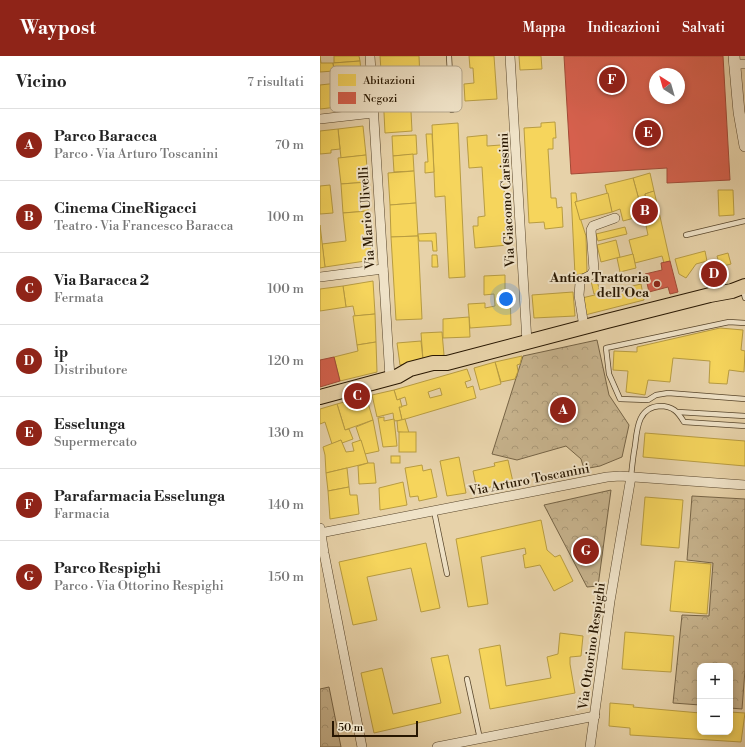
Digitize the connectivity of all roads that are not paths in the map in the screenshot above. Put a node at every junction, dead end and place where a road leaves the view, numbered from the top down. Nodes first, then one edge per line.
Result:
1 (370, 56) edge
2 (449, 56) edge
3 (510, 56) edge
4 (738, 61) edge
5 (371, 66) edge
6 (450, 66) edge
7 (373, 113) joint
8 (320, 119) edge
9 (745, 143) edge
10 (614, 218) dead end
11 (745, 221) edge
12 (686, 236) dead end
13 (382, 269) junction
14 (320, 277) edge
15 (743, 293) edge
16 (745, 323) edge
17 (584, 327) junction
18 (527, 342) junction
19 (394, 377) junction
20 (320, 397) edge
21 (652, 398) junction
22 (745, 399) edge
23 (655, 406) junction
24 (678, 412) junction
25 (745, 416) edge
26 (745, 426) edge
27 (631, 477) junction
28 (745, 486) edge
29 (434, 511) junction
30 (320, 531) edge
31 (447, 574) dead end
32 (467, 679) dead end
33 (595, 716) junction
34 (480, 739) junction
35 (362, 747) edge
36 (437, 747) edge
37 (590, 747) edge

1 - 5 street, Via Mario Ulivelli
2 - 6 lane
3 - 18 street, Via Giacomo Carissimi
4 - 9 street
7 - 8 street
7 - 13 street, Via Mario Ulivelli
10 - 17 street
11 - 12 lane
13 - 14 street
13 - 19 street, Via Mario Ulivelli
15 - 17 main road
16 - 21 lane
17 - 18 main road
18 - 19 main road
19 - 20 main road
21 - 22 lane
21 - 23 lane
23 - 24 lane
23 - 27 lane
24 - 25 lane
24 - 26 lane
27 - 28 street, Via Arturo Toscanini
27 - 29 street, Via Arturo Toscanini
27 - 33 street, Via Ottorino Respighi
29 - 30 street, Via Arturo Toscanini
29 - 31 lane
30 - 35 street
32 - 34 lane
33 - 34 street
33 - 37 street, Via Ottorino Respighi
34 - 36 street

